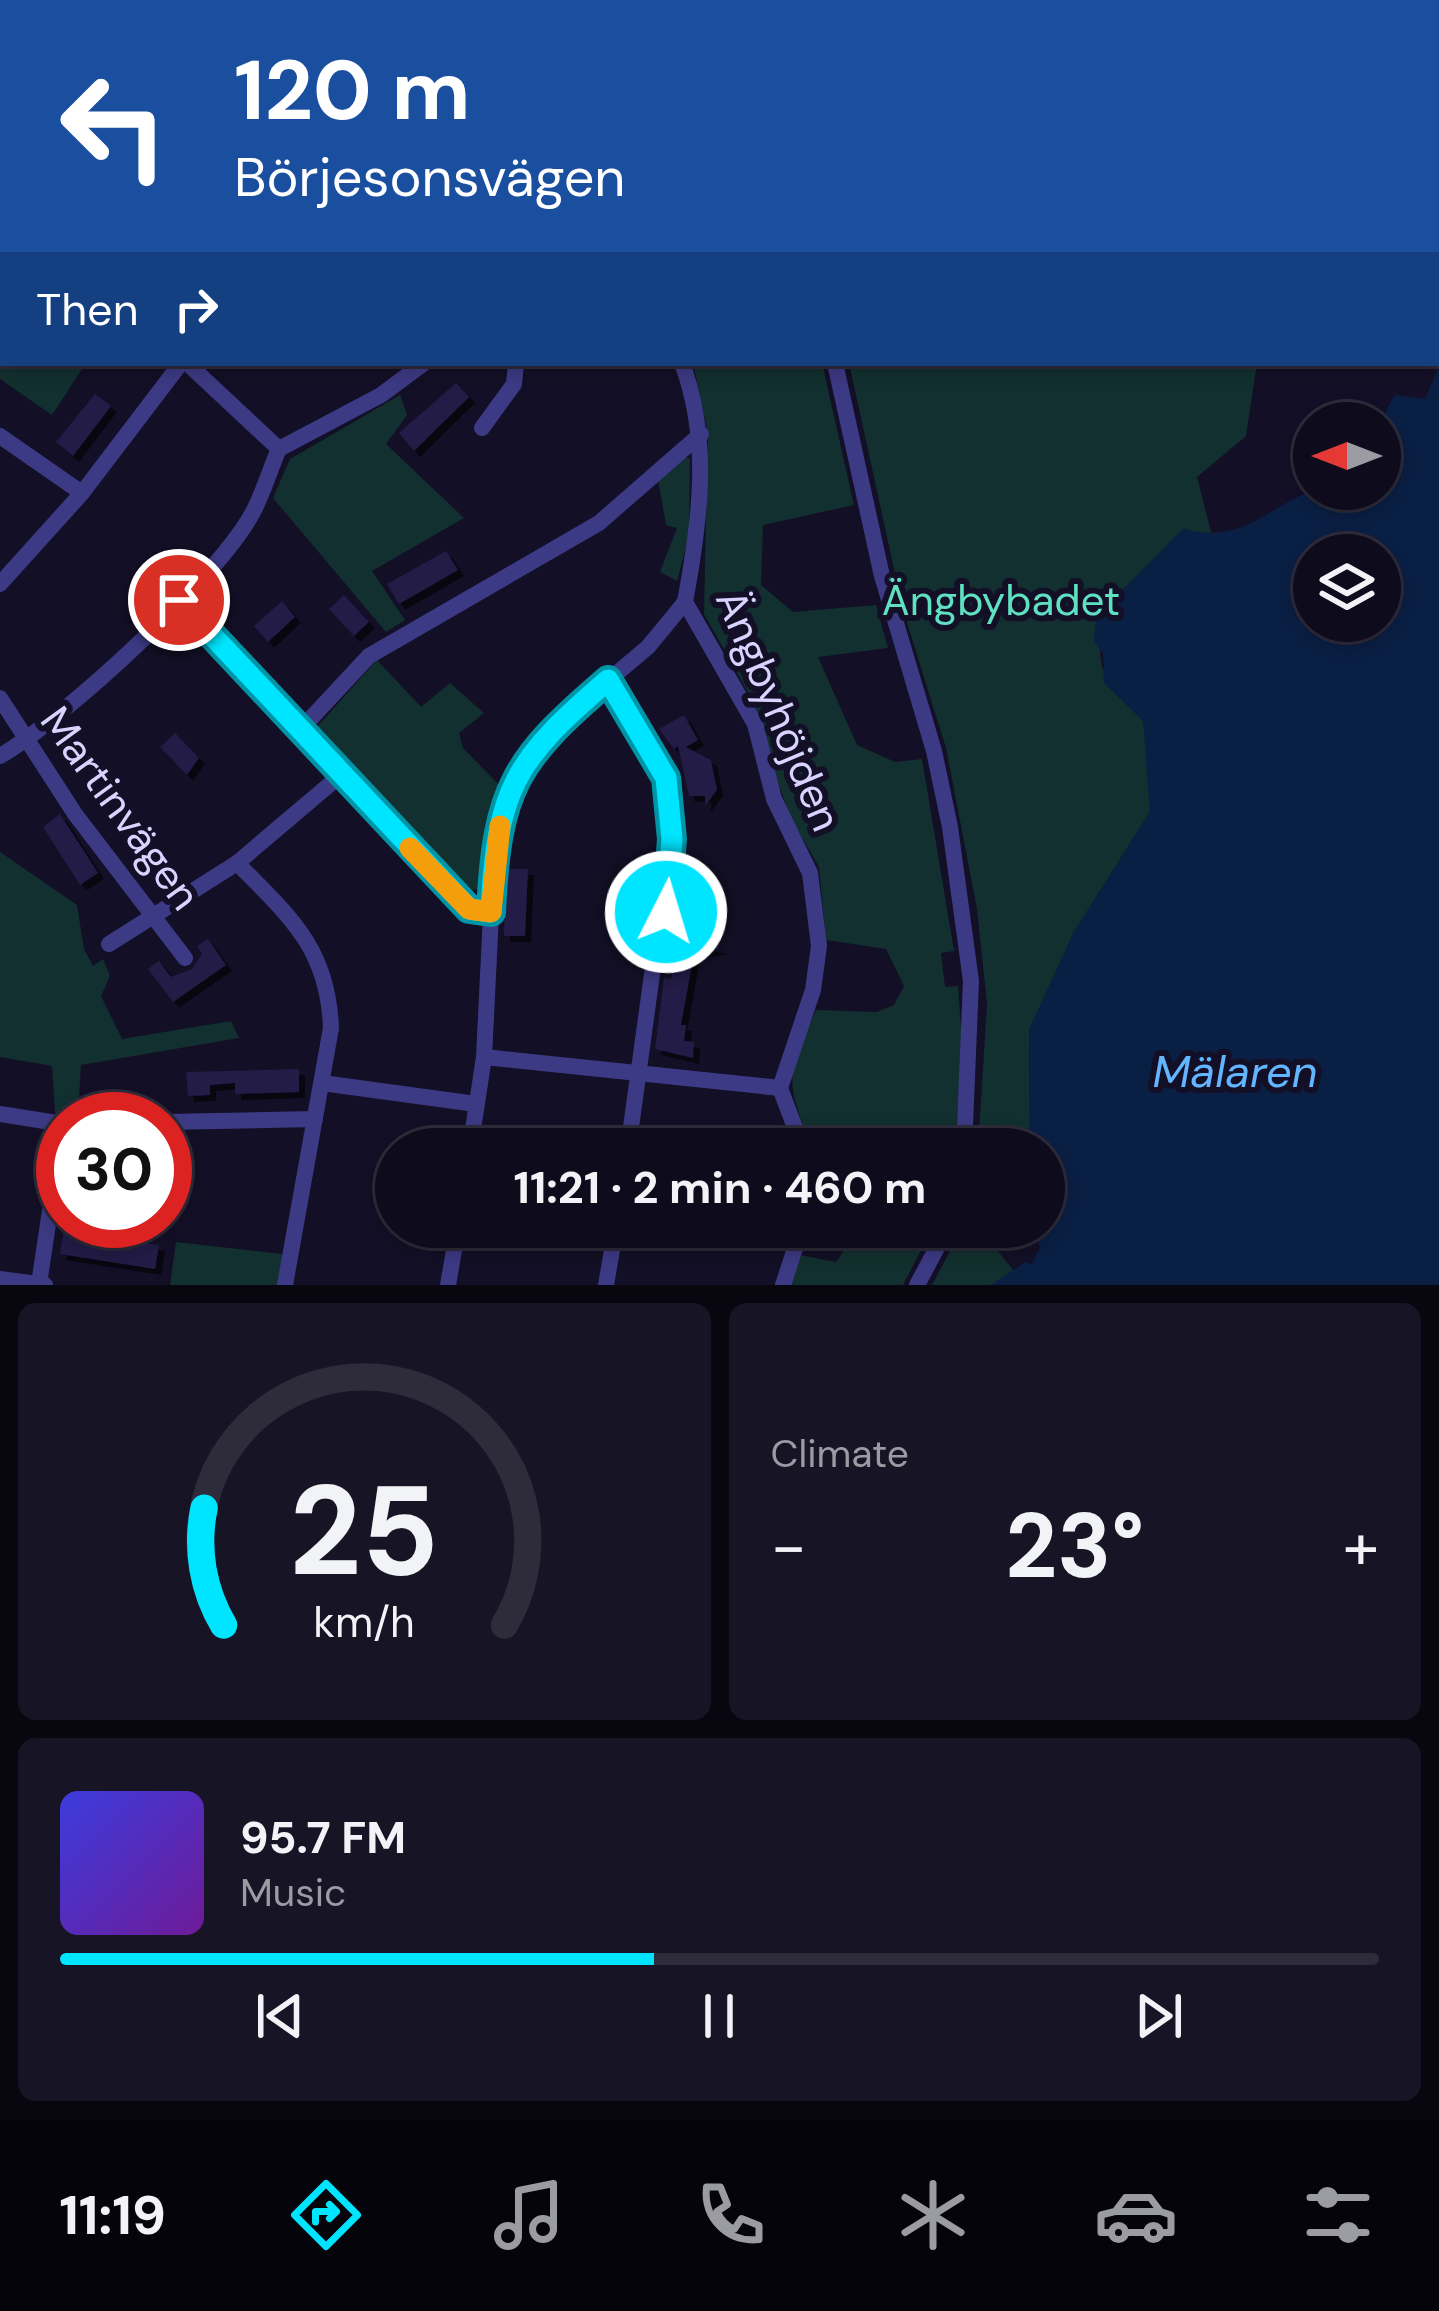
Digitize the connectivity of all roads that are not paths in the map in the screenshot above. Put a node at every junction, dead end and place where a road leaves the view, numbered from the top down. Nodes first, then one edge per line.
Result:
1 (182, 366) edge
2 (187, 366) edge
3 (420, 366) edge
4 (516, 366) edge
5 (683, 366) edge
6 (836, 366) edge
7 (482, 428) dead end
8 (701, 434) junction
9 (0, 436) edge
10 (279, 449) junction
11 (82, 493) junction
12 (0, 584) edge
13 (179, 600) junction
14 (686, 602) junction
15 (608, 680) junction
16 (0, 698) edge
17 (301, 729) junction
18 (26, 740) junction
19 (0, 756) edge
20 (342, 774) junction
21 (237, 863) junction
22 (491, 912) junction
23 (666, 912) dead end
24 (153, 916) junction
25 (109, 944) dead end
26 (184, 958) dead end
27 (652, 967) dead end
28 (484, 1057) junction
29 (639, 1074) junction
30 (322, 1083) junction
31 (780, 1088) junction
32 (476, 1104) junction
33 (0, 1114) edge
34 (316, 1119) junction
35 (36, 1120) edge
36 (192, 1121) edge
37 (473, 1128) edge
38 (631, 1128) edge
39 (795, 1128) edge
40 (965, 1128) edge
41 (47, 1248) edge
42 (454, 1248) edge
43 (612, 1248) edge
44 (795, 1248) edge
45 (937, 1248) edge
46 (0, 1279) edge
47 (42, 1284) edge
48 (285, 1285) edge
49 (448, 1285) edge
50 (606, 1285) edge
51 (783, 1285) edge
52 (917, 1285) edge

1 - 11 street
2 - 10 street
3 - 10 street
4 - 7 street
5 - 8 street, Ängbyhöjden
6 - 40 street
8 - 14 street, Ängbyhöjden
8 - 17 street
9 - 11 street
10 - 13 street
11 - 12 street
13 - 17 street
13 - 18 street
14 - 15 street
14 - 31 street, Ängbyhöjden
15 - 22 street
15 - 23 street
16 - 18 street, Martinvägen
17 - 20 street
18 - 19 street
18 - 24 street, Martinvägen
20 - 21 street
20 - 22 street
21 - 24 street
21 - 30 street
22 - 28 street
24 - 25 street
24 - 26 street, Martinvägen
27 - 29 street
28 - 29 street
28 - 32 street
29 - 31 street
29 - 38 street
30 - 32 street
30 - 34 street
31 - 39 street
32 - 37 street
33 - 35 street
34 - 36 street
34 - 48 street
41 - 47 street
42 - 49 street
43 - 50 street
44 - 51 street
45 - 52 street
46 - 47 street

